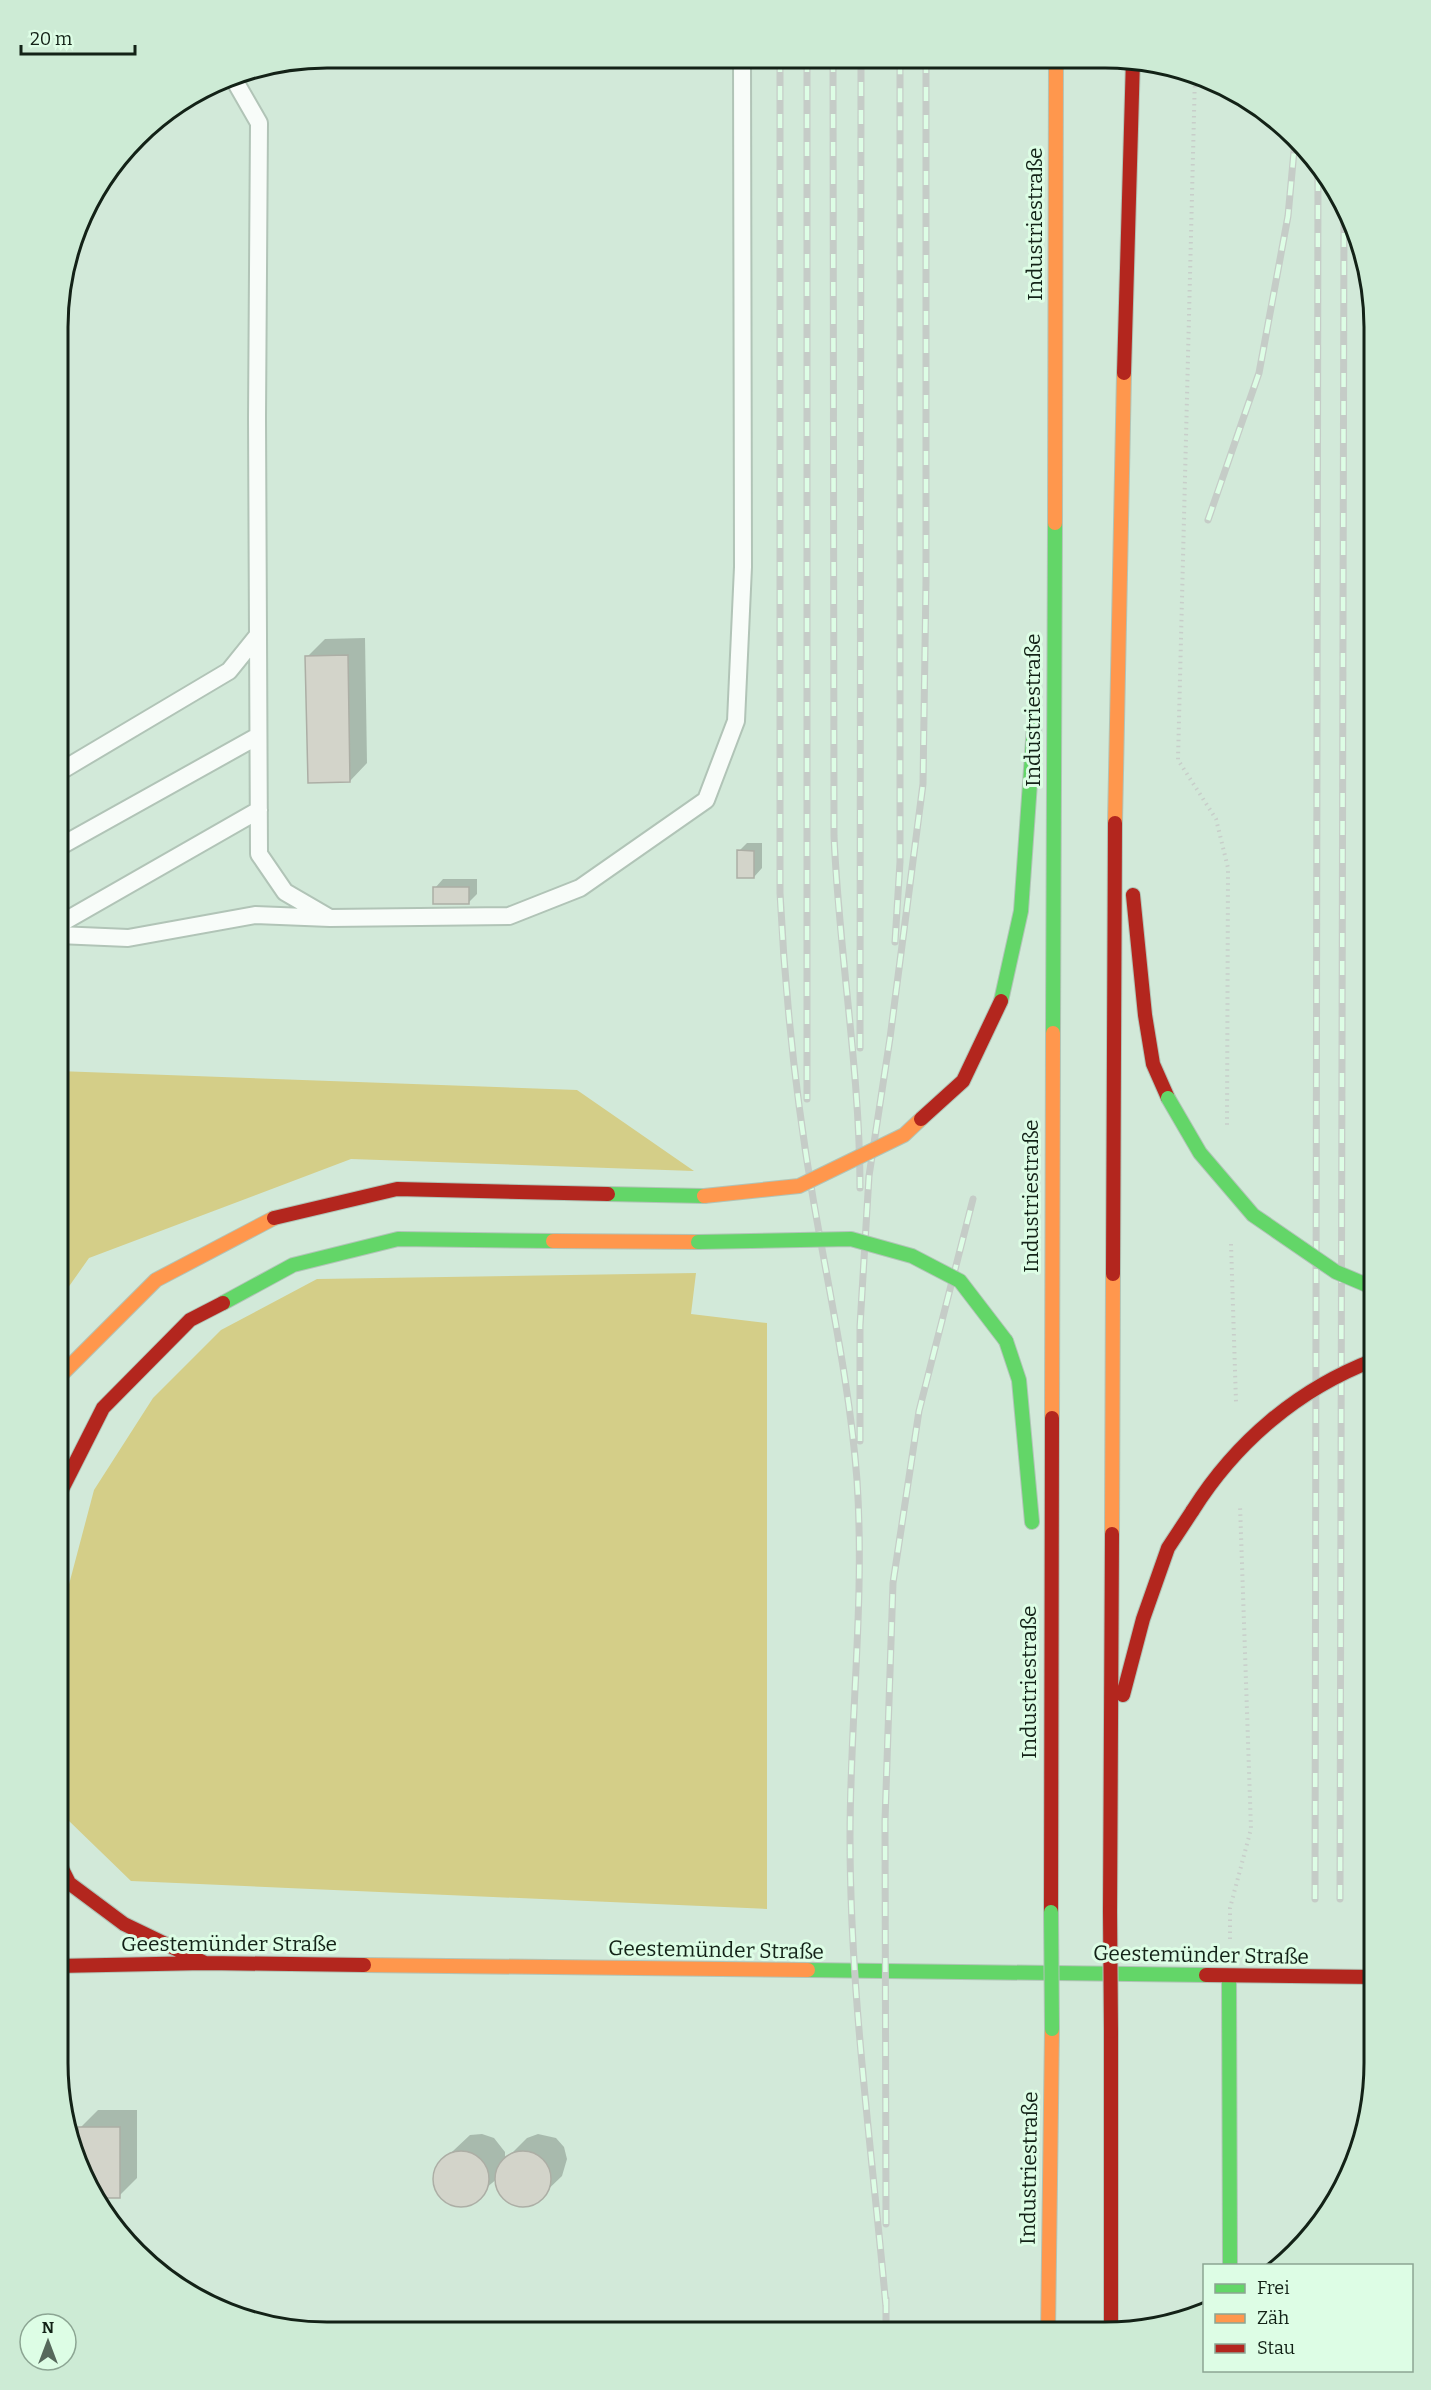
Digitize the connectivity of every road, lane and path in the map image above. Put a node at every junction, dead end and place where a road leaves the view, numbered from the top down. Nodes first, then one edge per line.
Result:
1 (742, 68) edge
2 (1056, 68) edge
3 (1132, 69) edge
4 (236, 84) edge
5 (1195, 84) edge
6 (1055, 404) junction
7 (1040, 628) dead end
8 (258, 635) junction
9 (1115, 708) junction
10 (1035, 711) dead end
11 (258, 736) junction
12 (68, 767) edge
13 (259, 810) junction
14 (68, 841) edge
15 (1129, 849) dead end
16 (1132, 885) dead end
17 (330, 918) junction
18 (68, 919) edge
19 (68, 935) edge
20 (1227, 1135) dead end
21 (1231, 1242) dead end
22 (1364, 1284) edge
23 (1364, 1363) edge
24 (68, 1368) edge
25 (1237, 1410) dead end
26 (68, 1477) edge
27 (1239, 1494) dead end
28 (1033, 1531) dead end
29 (1038, 1578) dead end
30 (1050, 1706) junction
31 (1111, 1741) junction
32 (68, 1881) edge
33 (205, 1963) junction
34 (68, 1966) edge
35 (1229, 1977) junction
36 (1364, 1977) edge
37 (1230, 2264) edge
38 (1048, 2322) edge
39 (1111, 2322) edge

1 - 17 lane
2 - 6 main road, Industriestraße
3 - 9 main road
4 - 8 lane
5 - 20 path
6 - 7 main road
6 - 30 main road, Industriestraße
8 - 11 lane
8 - 12 lane
9 - 15 main road
9 - 31 main road
10 - 24 main road, bridge
11 - 13 lane
11 - 14 lane
13 - 17 lane
13 - 18 lane
16 - 22 main road, bridge
17 - 19 lane
21 - 25 path
23 - 31 main road, bridge
26 - 28 main road, bridge
27 - 35 path
29 - 30 main road
30 - 38 main road, Industriestraße, bridge
31 - 39 main road, bridge
32 - 33 main road
33 - 34 main road, Geestemünder Straße
33 - 35 main road, Geestemünder Straße
35 - 36 main road, Geestemünder Straße
35 - 37 main road

